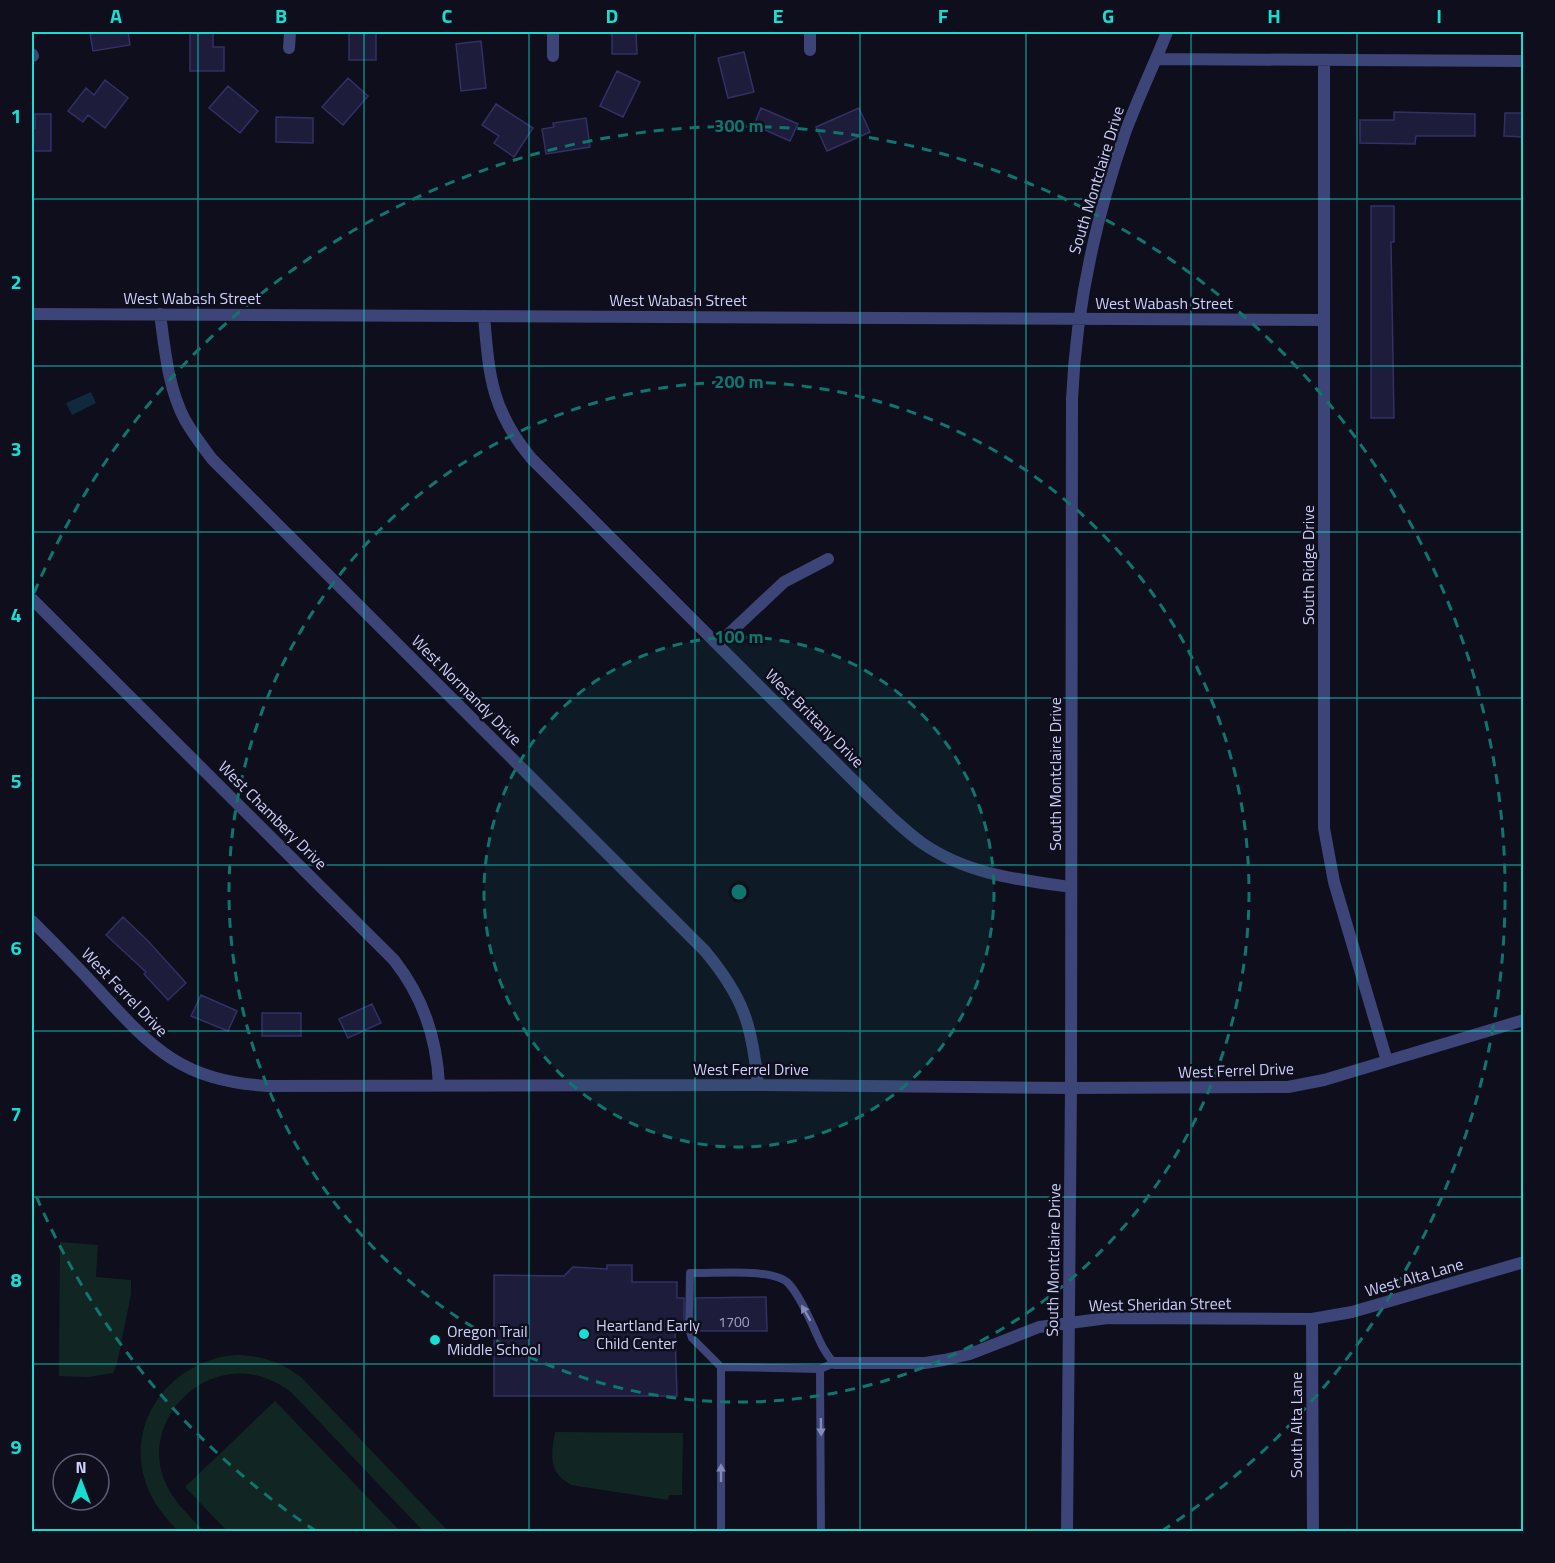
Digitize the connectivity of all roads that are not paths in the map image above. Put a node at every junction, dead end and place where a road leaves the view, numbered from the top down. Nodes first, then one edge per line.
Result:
1 (290, 32) edge
2 (553, 32) edge
3 (810, 32) edge
4 (1167, 32) edge
5 (289, 48) dead end
6 (810, 50) dead end
7 (553, 56) dead end
8 (1156, 60) junction
9 (1324, 60) junction
10 (1524, 61) edge
11 (32, 314) edge
12 (160, 314) junction
13 (484, 316) junction
14 (1078, 318) junction
15 (1324, 320) junction
16 (828, 559) dead end
17 (32, 599) edge
18 (718, 645) junction
19 (1071, 887) junction
20 (32, 921) edge
21 (1524, 1020) edge
22 (1387, 1061) junction
23 (439, 1085) junction
24 (758, 1085) junction
25 (1071, 1088) junction
26 (1524, 1262) edge
27 (1312, 1319) junction
28 (1068, 1322) junction
29 (834, 1364) junction
30 (720, 1367) junction
31 (820, 1369) junction
32 (721, 1532) edge
33 (821, 1532) edge
34 (1067, 1532) edge
35 (1313, 1532) edge

1 - 5 street
2 - 7 street
3 - 6 street
4 - 8 street, South Montclaire Drive
8 - 9 street
8 - 14 street, South Montclaire Drive
9 - 10 street
9 - 15 street, South Ridge Drive
11 - 12 street, West Wabash Street
12 - 13 street, West Wabash Street
12 - 24 street, West Normandy Drive
13 - 14 street, West Wabash Street
13 - 18 street, West Brittany Drive
14 - 15 street, West Wabash Street
14 - 19 street, South Montclaire Drive
15 - 22 street, South Ridge Drive
16 - 18 street
17 - 23 street, West Chambery Drive
18 - 19 street, West Brittany Drive
19 - 25 street, South Montclaire Drive
20 - 23 street, West Ferrel Drive
21 - 22 street, West Ferrel Drive
22 - 25 street, West Ferrel Drive
23 - 24 street, West Ferrel Drive
24 - 25 street, West Ferrel Drive
25 - 28 street, South Montclaire Drive
26 - 27 street, West Alta Lane
27 - 28 street, West Sheridan Street
27 - 35 street, South Alta Lane
28 - 29 street, West Sheridan Street
28 - 34 street, South Montclaire Drive
29 -> 30 lane
29 - 31 lane
30 - 31 lane
32 -> 30 lane
31 -> 33 lane

